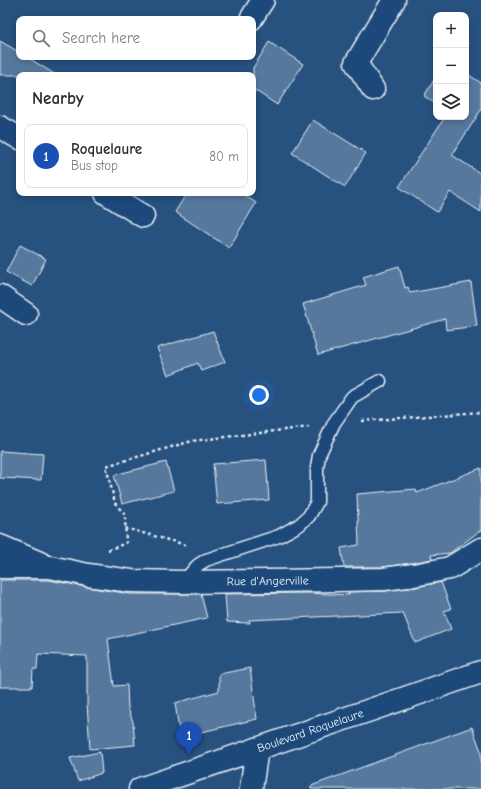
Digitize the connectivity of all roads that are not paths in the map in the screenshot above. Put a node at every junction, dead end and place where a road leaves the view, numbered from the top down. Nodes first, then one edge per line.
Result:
1 (263, 0) edge
2 (394, 0) edge
3 (253, 16) edge
4 (372, 89) dead end
5 (0, 126) edge
6 (16, 136) edge
7 (111, 196) edge
8 (143, 216) dead end
9 (0, 296) edge
10 (26, 314) dead end
11 (380, 381) dead end
12 (0, 546) edge
13 (481, 549) edge
14 (0, 567) edge
15 (50, 567) junction
16 (183, 582) junction
17 (481, 672) edge
18 (257, 749) junction
19 (140, 789) edge
20 (251, 789) edge

1 - 3 street
2 - 4 street
5 - 6 street
7 - 8 street
9 - 10 street
11 - 16 lane
12 - 15 street, Rue d'Angerville
13 - 16 street, Rue d'Angerville
14 - 15 street, Rue d'Angerville
15 - 16 street, Rue d'Angerville
17 - 18 street, Boulevard Roquelaure
18 - 19 street, Boulevard Roquelaure
18 - 20 street

